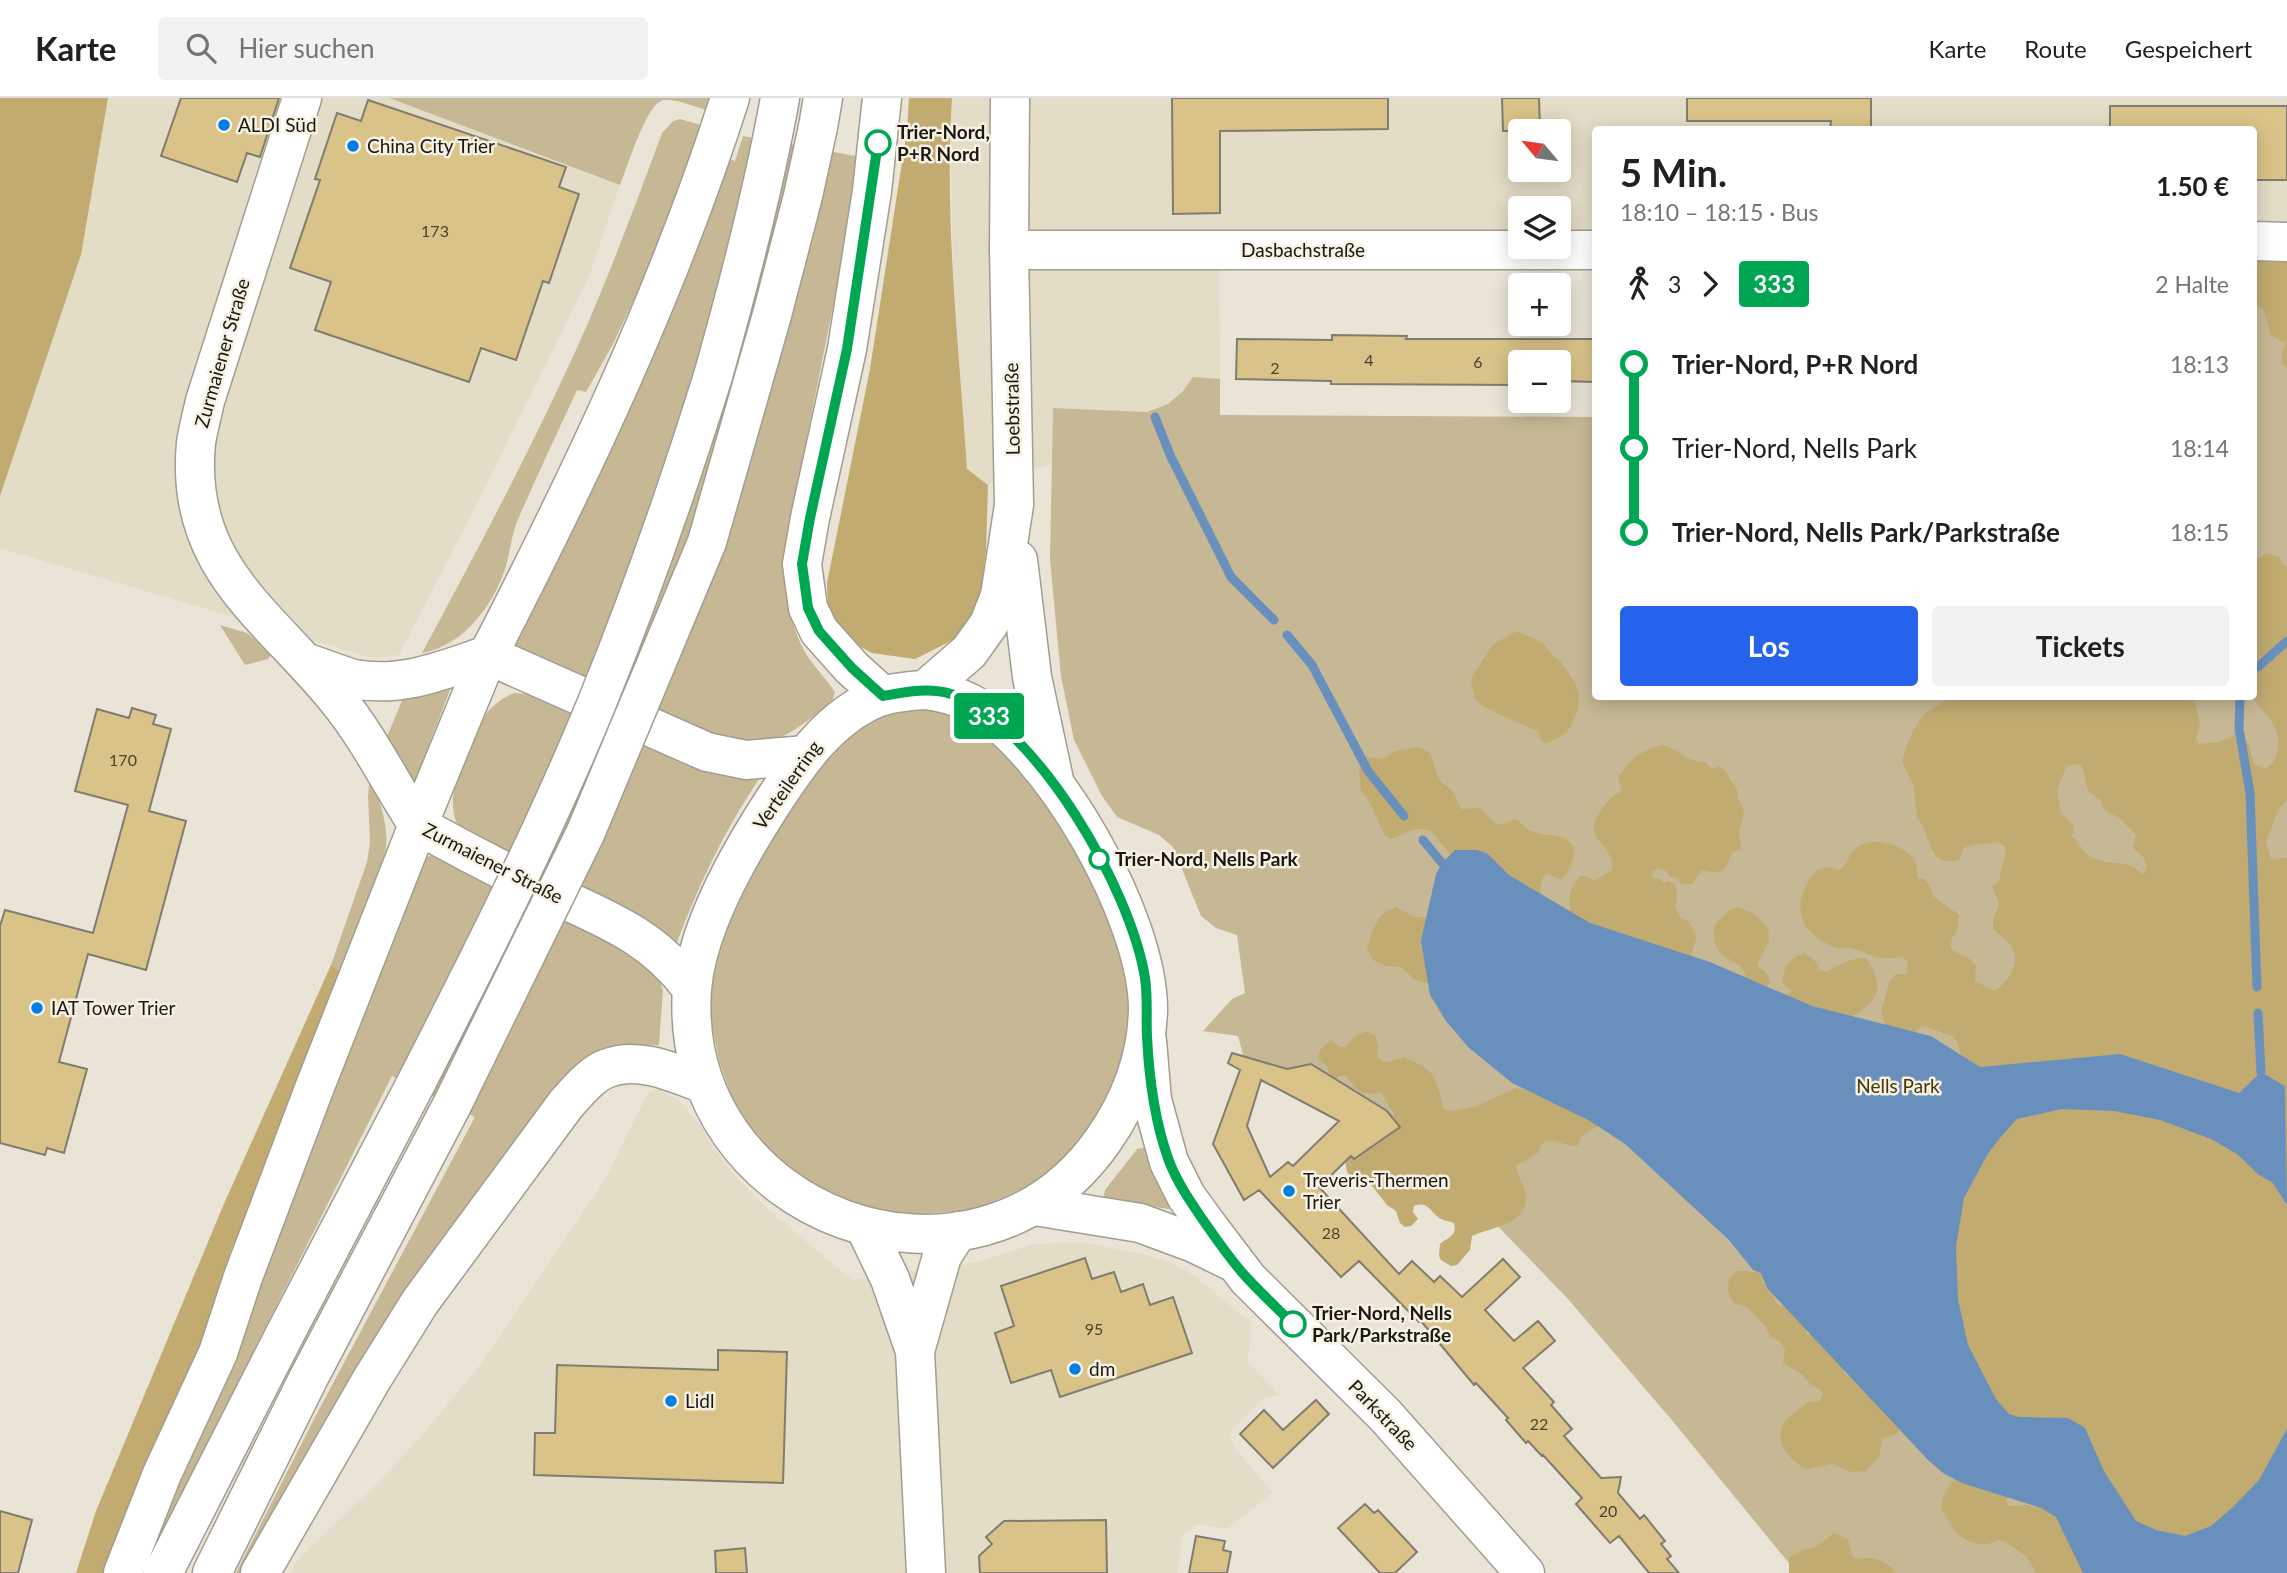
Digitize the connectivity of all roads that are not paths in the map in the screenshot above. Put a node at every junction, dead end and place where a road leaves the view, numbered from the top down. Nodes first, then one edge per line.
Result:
1 (302, 98) edge
2 (882, 98) edge
3 (1010, 98) edge
4 (778, 108) edge
5 (725, 112) edge
6 (820, 113) edge
7 (2257, 241) edge
8 (2287, 242) edge
9 (1009, 250) junction
10 (1592, 250) edge
11 (1014, 505) junction
12 (488, 655) junction
13 (307, 663) junction
14 (925, 690) junction
15 (883, 696) junction
16 (806, 755) junction
17 (1055, 785) junction
18 (418, 825) junction
19 (692, 989) junction
20 (1146, 1034) junction
21 (704, 1084) junction
22 (1035, 1206) junction
23 (865, 1227) junction
24 (958, 1231) junction
25 (1233, 1262) junction
26 (915, 1351) junction
27 (123, 1573) edge
28 (163, 1573) edge
29 (212, 1573) edge
30 (260, 1573) edge
31 (926, 1573) edge
32 (1525, 1573) edge

1 - 13 main road, Zurmaiener Straße
2 - 15 main road
3 - 9 main road, Loebstraße
4 - 28 main road, bridge
5 - 12 main road
6 - 29 main road, bridge
7 - 8 main road
9 - 10 main road, Dasbachstraße
9 - 11 main road, Loebstraße
11 - 14 main road, Loebstraße
11 - 17 main road
12 - 13 main road, Zurmaiener Straße
12 - 16 main road
12 - 18 main road
13 - 18 main road, Zurmaiener Straße
14 - 15 main road, Verteilerring
14 - 17 main road, Verteilerring
15 - 16 main road, Verteilerring
16 - 19 main road, Verteilerring
17 - 20 main road, Verteilerring
18 - 19 main road, Zurmaiener Straße
18 - 27 main road
19 - 21 main road, Verteilerring
20 - 22 main road, Verteilerring
20 - 25 main road, Parkstraße
21 - 23 main road, Verteilerring
21 - 30 main road
22 - 24 main road, Verteilerring
22 - 25 main road, Parkstraße
23 - 24 main road, Verteilerring
23 - 26 main road
24 - 26 main road
25 - 32 main road, Parkstraße
26 - 31 main road

